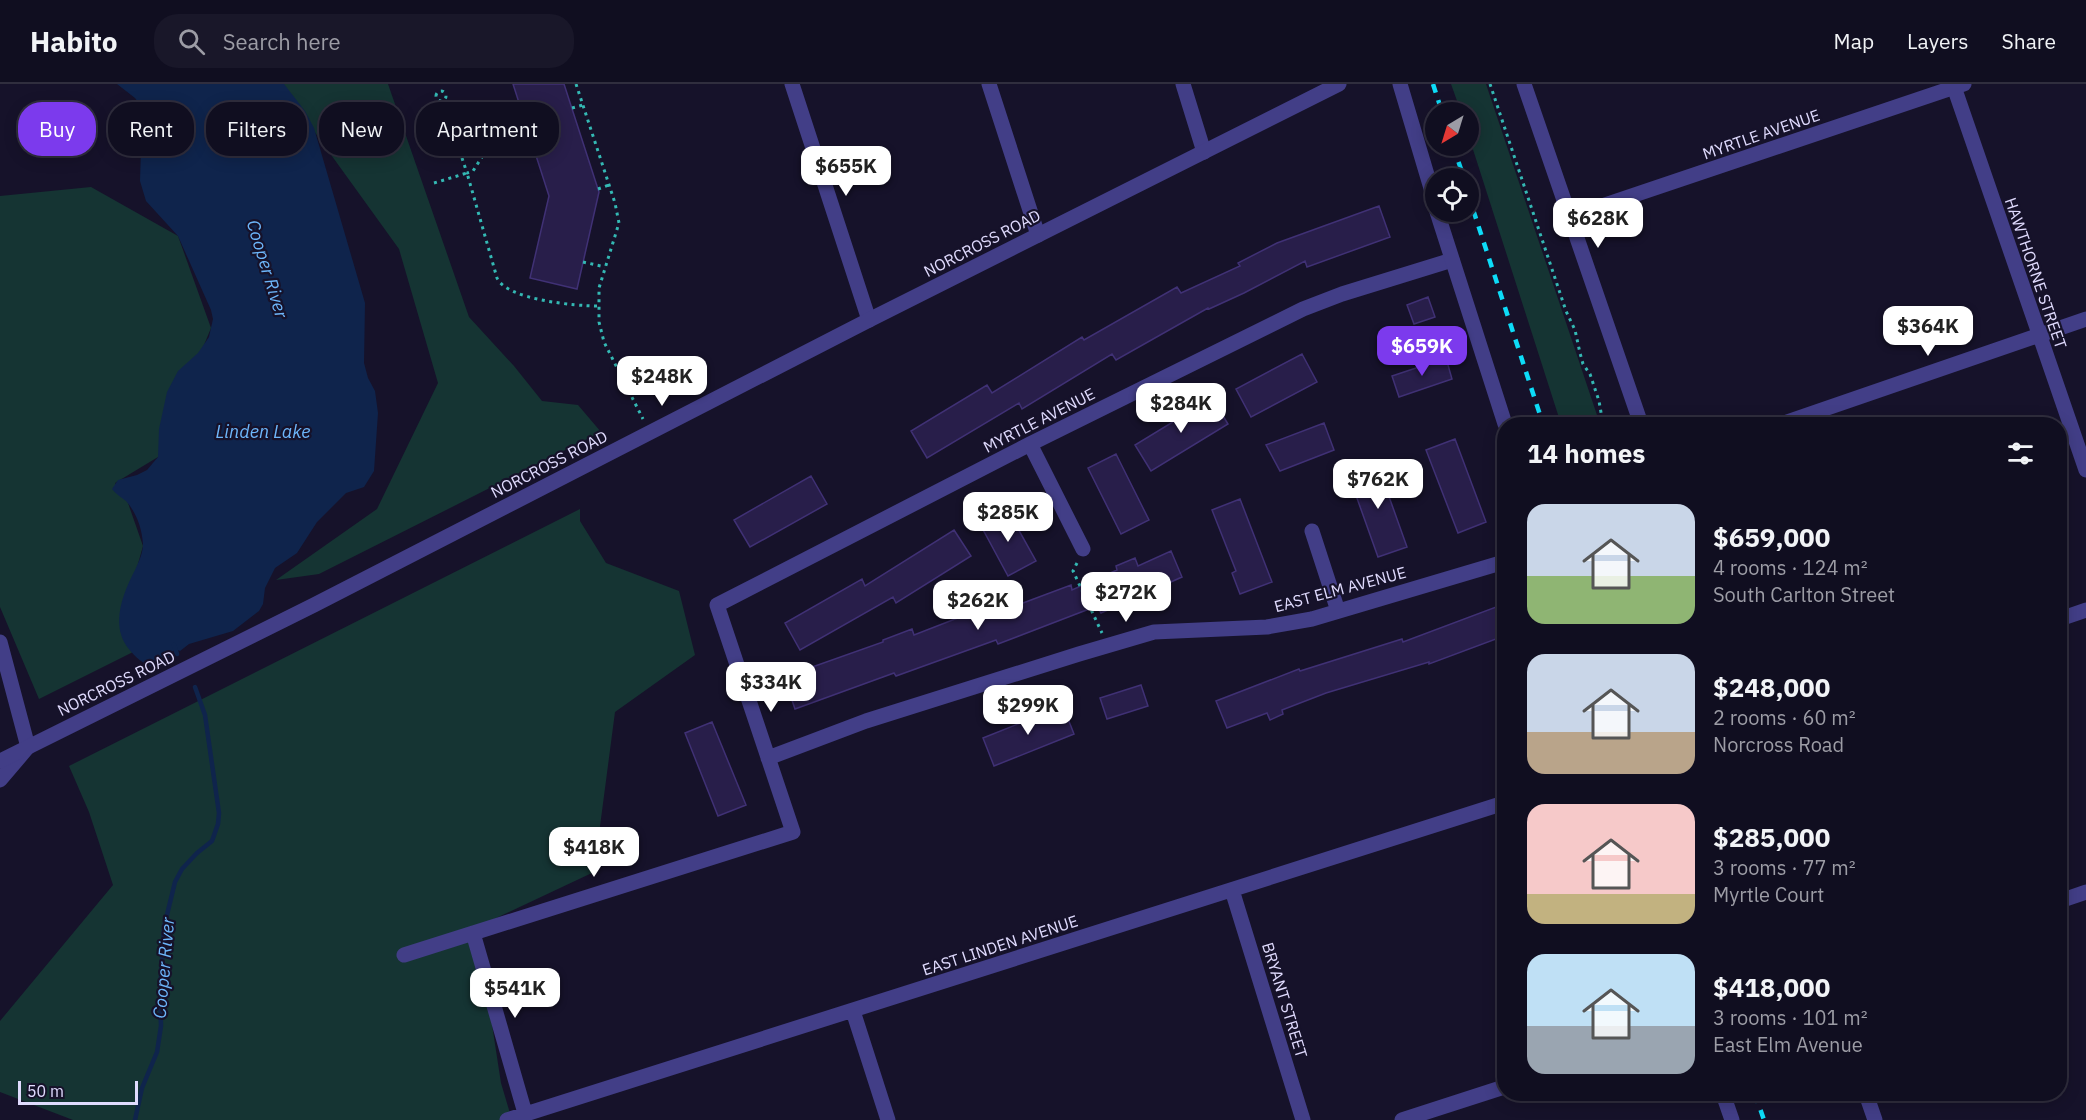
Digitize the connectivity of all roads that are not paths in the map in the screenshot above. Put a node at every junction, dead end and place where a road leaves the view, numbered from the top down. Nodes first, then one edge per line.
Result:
1 (792, 84) edge
2 (990, 84) edge
3 (1183, 84) edge
4 (1339, 84) edge
5 (1400, 84) edge
6 (1524, 84) edge
7 (1957, 85) edge
8 (1204, 152) junction
9 (1425, 168) edge
10 (1569, 218) junction
11 (1440, 222) edge
12 (1038, 235) junction
13 (1452, 260) junction
14 (2086, 319) edge
15 (869, 320) junction
16 (2038, 334) junction
17 (1503, 417) edge
18 (1639, 417) edge
19 (1802, 417) edge
20 (1030, 444) junction
21 (2086, 470) edge
22 (1312, 531) dead end
23 (1083, 549) road end
24 (1497, 564) edge
25 (2086, 610) edge
26 (1338, 611) junction
27 (2067, 617) edge
28 (0, 642) edge
29 (28, 747) junction
30 (768, 758) junction
31 (0, 761) edge
32 (0, 780) edge
33 (1497, 805) edge
34 (1232, 890) junction
35 (2086, 892) edge
36 (2067, 899) edge
37 (474, 933) junction
38 (404, 955) dead end
39 (853, 1011) junction
40 (1497, 1089) edge
41 (1725, 1101) edge
42 (1868, 1101) edge
43 (526, 1117) edge
44 (507, 1120) edge
45 (888, 1120) edge
46 (1303, 1120) edge
47 (1402, 1120) edge
48 (1732, 1120) edge
49 (1875, 1120) edge

1 - 15 street
2 - 12 street
3 - 8 street
4 - 8 street, NORCROSS ROAD
5 - 9 street
6 - 10 street
7 - 10 street, MYRTLE AVENUE
7 - 16 street, HAWTHORNE STREET
8 - 12 street, NORCROSS ROAD
10 - 18 street
11 - 13 street
12 - 15 street, NORCROSS ROAD
13 - 17 street
13 - 20 street, MYRTLE AVENUE
14 - 16 street
15 - 29 street, NORCROSS ROAD
16 - 19 street
16 - 21 street, HAWTHORNE STREET
20 - 23 street
20 - 30 street, MYRTLE AVENUE
22 - 26 street
24 - 26 street, EAST ELM AVENUE
25 - 27 street
26 - 30 street, EAST ELM AVENUE
28 - 29 street
29 - 31 street, NORCROSS ROAD
29 - 32 street
30 - 37 street
33 - 34 street, EAST LINDEN AVENUE
34 - 39 street, EAST LINDEN AVENUE
34 - 46 street, BRYANT STREET
35 - 36 street
37 - 38 street
37 - 43 street
39 - 43 street, EAST LINDEN AVENUE
39 - 45 street
40 - 47 street
41 - 48 street
42 - 49 street
43 - 44 street, EAST LINDEN AVENUE

